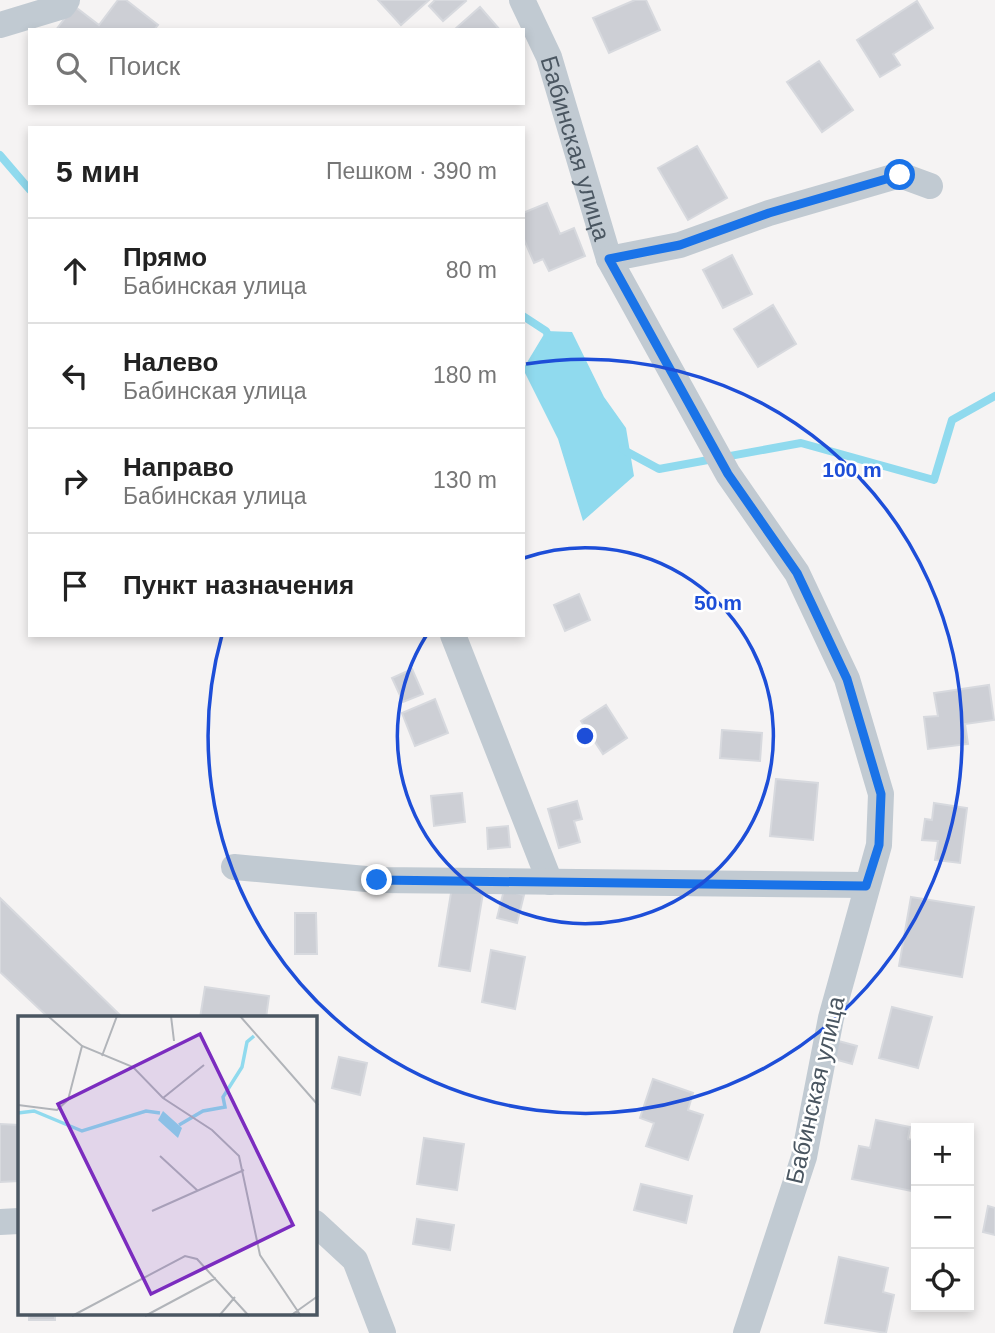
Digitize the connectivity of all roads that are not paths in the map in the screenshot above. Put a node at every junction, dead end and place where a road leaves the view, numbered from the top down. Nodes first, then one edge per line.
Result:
1 (67, 0) edge
2 (522, 0) edge
3 (0, 25) edge
4 (930, 186) dead end
5 (609, 259) junction
6 (454, 637) edge
7 (234, 867) dead end
8 (550, 882) junction
9 (866, 886) junction
10 (18, 1221) edge
11 (0, 1222) edge
12 (317, 1225) edge
13 (383, 1333) edge
14 (746, 1333) edge

1 - 3 street
2 - 5 street, Бабинская улица
4 - 5 street, Бабинская улица
5 - 9 street, Бабинская улица
6 - 8 street
7 - 8 street
8 - 9 street
9 - 14 street, Бабинская улица
10 - 11 street
12 - 13 street

